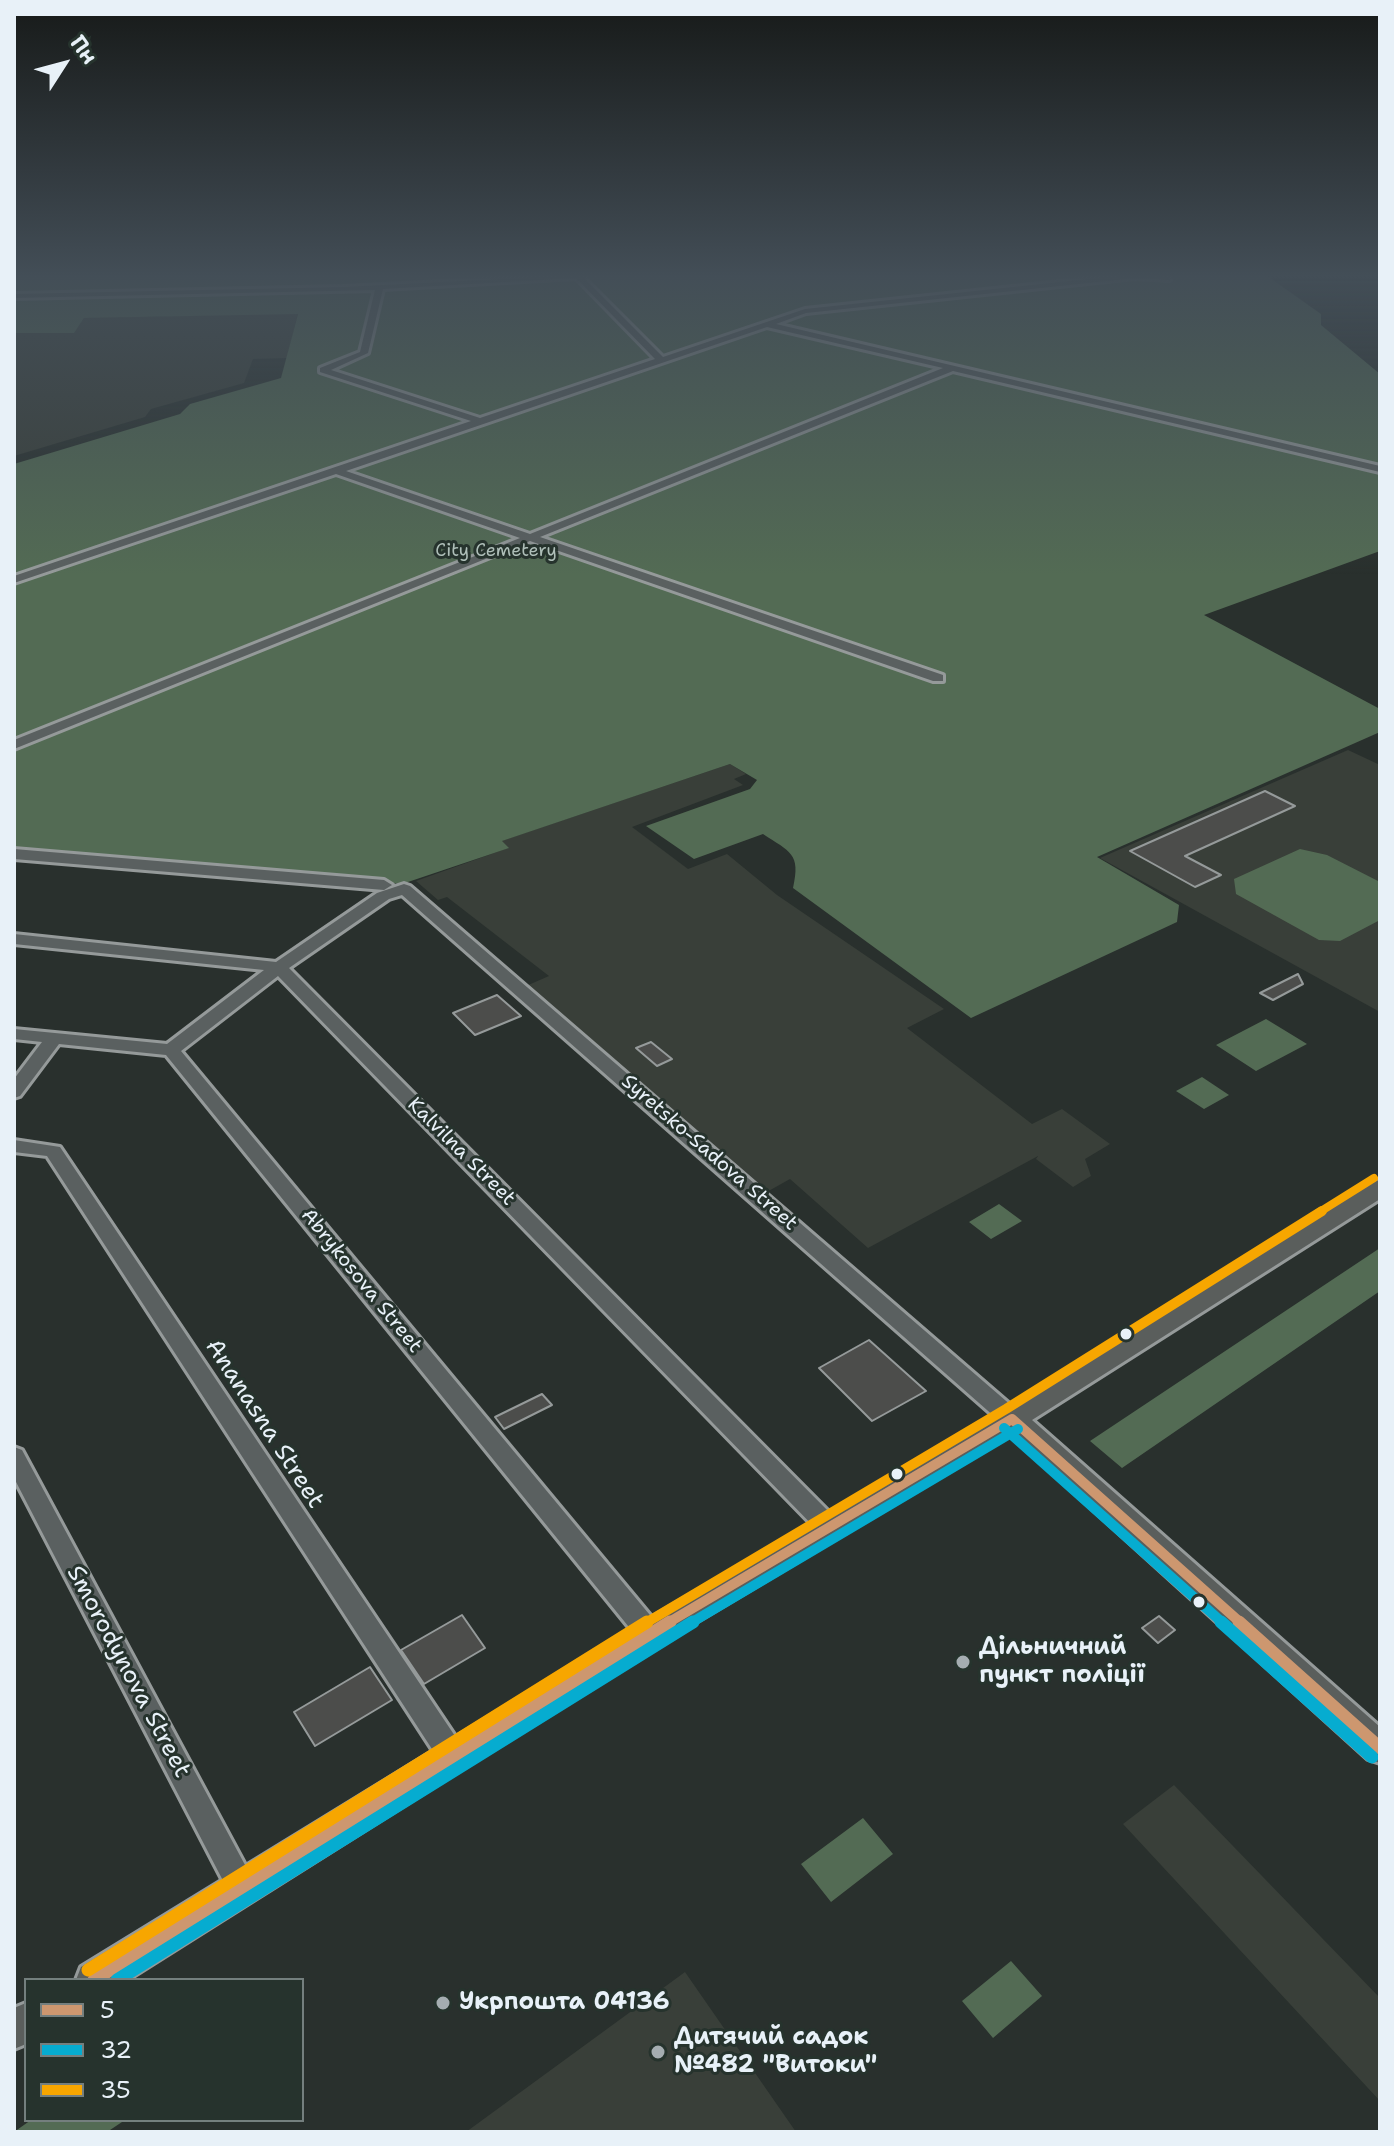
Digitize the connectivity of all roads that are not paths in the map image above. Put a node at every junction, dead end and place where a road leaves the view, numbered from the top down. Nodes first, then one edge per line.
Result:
1 (339, 375) edge
2 (617, 375) edge
3 (934, 375) edge
4 (982, 375) edge
5 (482, 422) junction
6 (1380, 469) edge
7 (337, 471) junction
8 (534, 538) junction
9 (14, 580) edge
10 (938, 678) dead end
11 (14, 745) edge
12 (14, 854) edge
13 (384, 885) dead end
14 (14, 939) edge
15 (279, 967) junction
16 (14, 1034) edge
17 (54, 1038) junction
18 (171, 1050) junction
19 (14, 1092) edge
20 (14, 1146) edge
21 (1380, 1188) edge
22 (1012, 1419) junction
23 (14, 1456) edge
24 (829, 1527) junction
25 (650, 1634) junction
26 (1380, 1748) edge
27 (453, 1757) junction
28 (242, 1888) junction
29 (97, 1978) edge

1 - 5 street
2 - 5 street
3 - 8 street
4 - 6 street
5 - 7 street
7 - 8 street
7 - 9 street
8 - 10 street
8 - 11 street
12 - 13 street
14 - 15 street
15 - 18 street
15 - 22 street, Syretsko-Sadova Street
15 - 24 street, Kalvilna Street
16 - 17 street
17 - 18 street
17 - 19 street
18 - 25 street, Abrykosova Street
20 - 27 street, Ananasna Street
21 - 22 main road
22 - 24 main road
22 - 26 main road
23 - 28 street, Smorodynova Street
24 - 25 main road
25 - 27 main road
27 - 28 main road
28 - 29 main road

